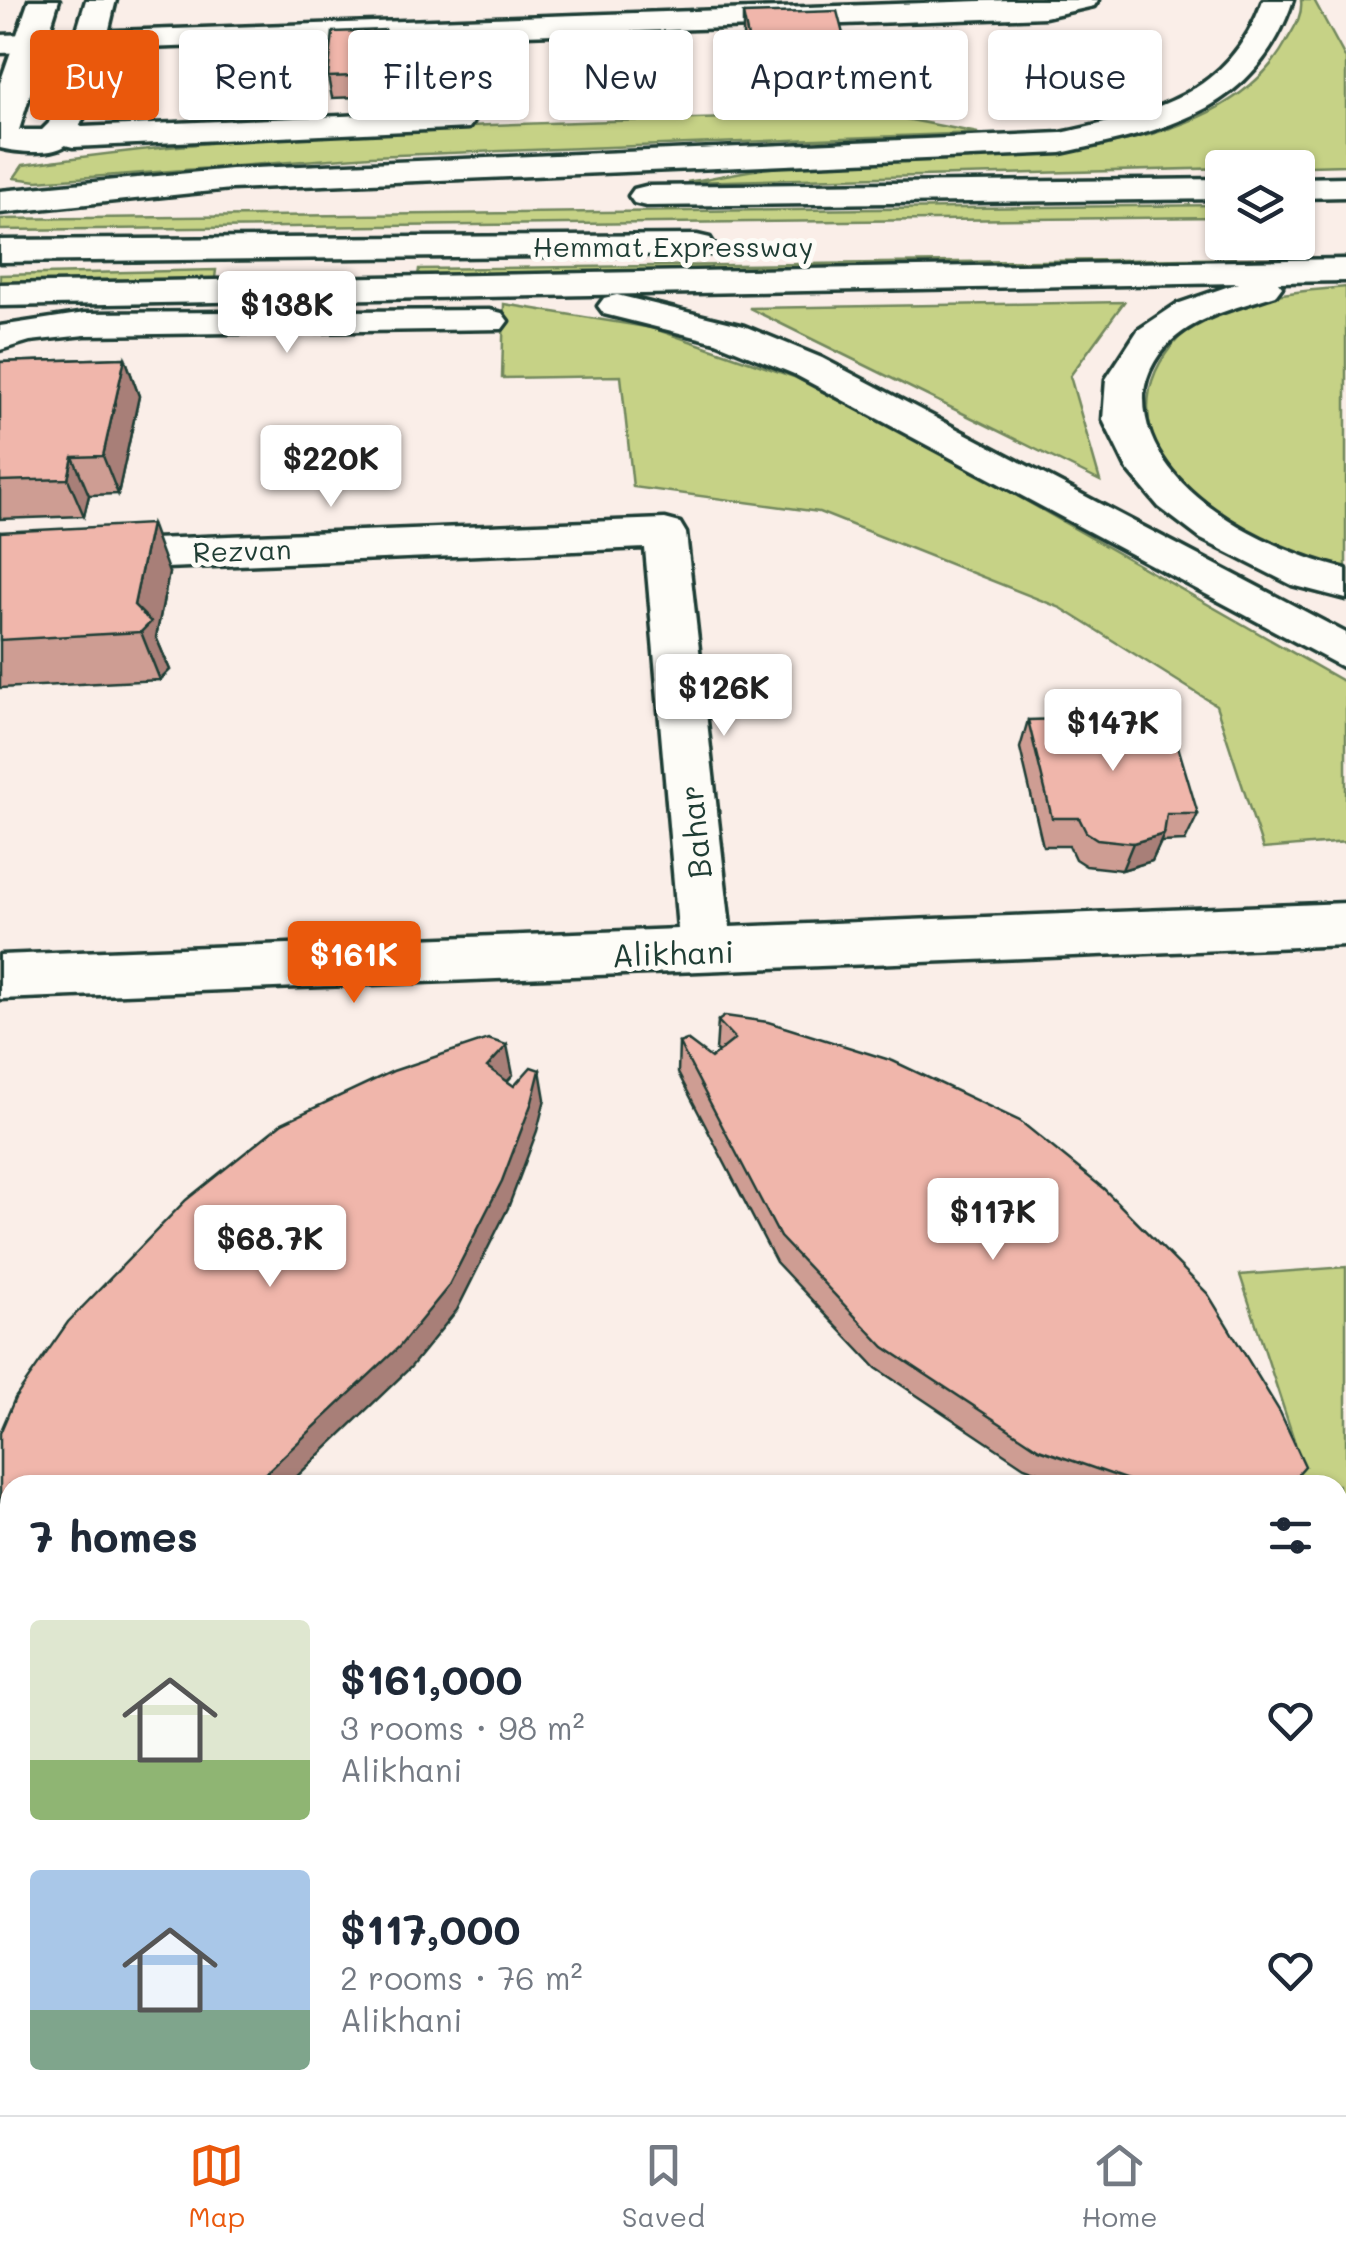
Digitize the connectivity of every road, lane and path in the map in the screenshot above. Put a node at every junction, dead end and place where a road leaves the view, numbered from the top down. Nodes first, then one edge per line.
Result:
1 (710, 0) edge
2 (1278, 0) edge
3 (1077, 1) edge
4 (95, 21) edge
5 (0, 26) edge
6 (27, 28) edge
7 (457, 120) dead end
8 (64, 127) junction
9 (0, 131) edge
10 (1315, 188) edge
11 (1346, 188) edge
12 (1205, 189) edge
13 (0, 203) edge
14 (1346, 244) edge
15 (723, 246) dead end
16 (782, 246) dead end
17 (0, 251) edge
18 (1327, 270) edge
19 (410, 288) junction
20 (0, 295) edge
21 (489, 321) dead end
22 (85, 324) junction
23 (0, 339) edge
24 (0, 368) edge
25 (664, 533) joint
26 (0, 560) edge
27 (1346, 584) edge
28 (1346, 653) edge
29 (1346, 924) edge
30 (706, 952) junction
31 (0, 978) edge

1 - 4 main road
2 - 13 main road
3 - 4 main road
4 - 6 main road
4 - 8 main road
5 - 6 main road
6 - 9 main road
7 - 8 main road
8 - 9 main road
10 - 11 main road
12 - 13 main road, Hemmat Expressway
14 - 16 main road, Hemmat Expressway
15 - 17 main road, Hemmat Expressway
18 - 19 main road
18 - 27 main road
19 - 20 main road
19 - 28 main road
21 - 22 main road
22 - 23 main road
22 - 24 main road
25 - 26 main road, Rezvan
25 - 30 main road, Bahar
29 - 30 main road, Alikhani
30 - 31 main road, Alikhani

